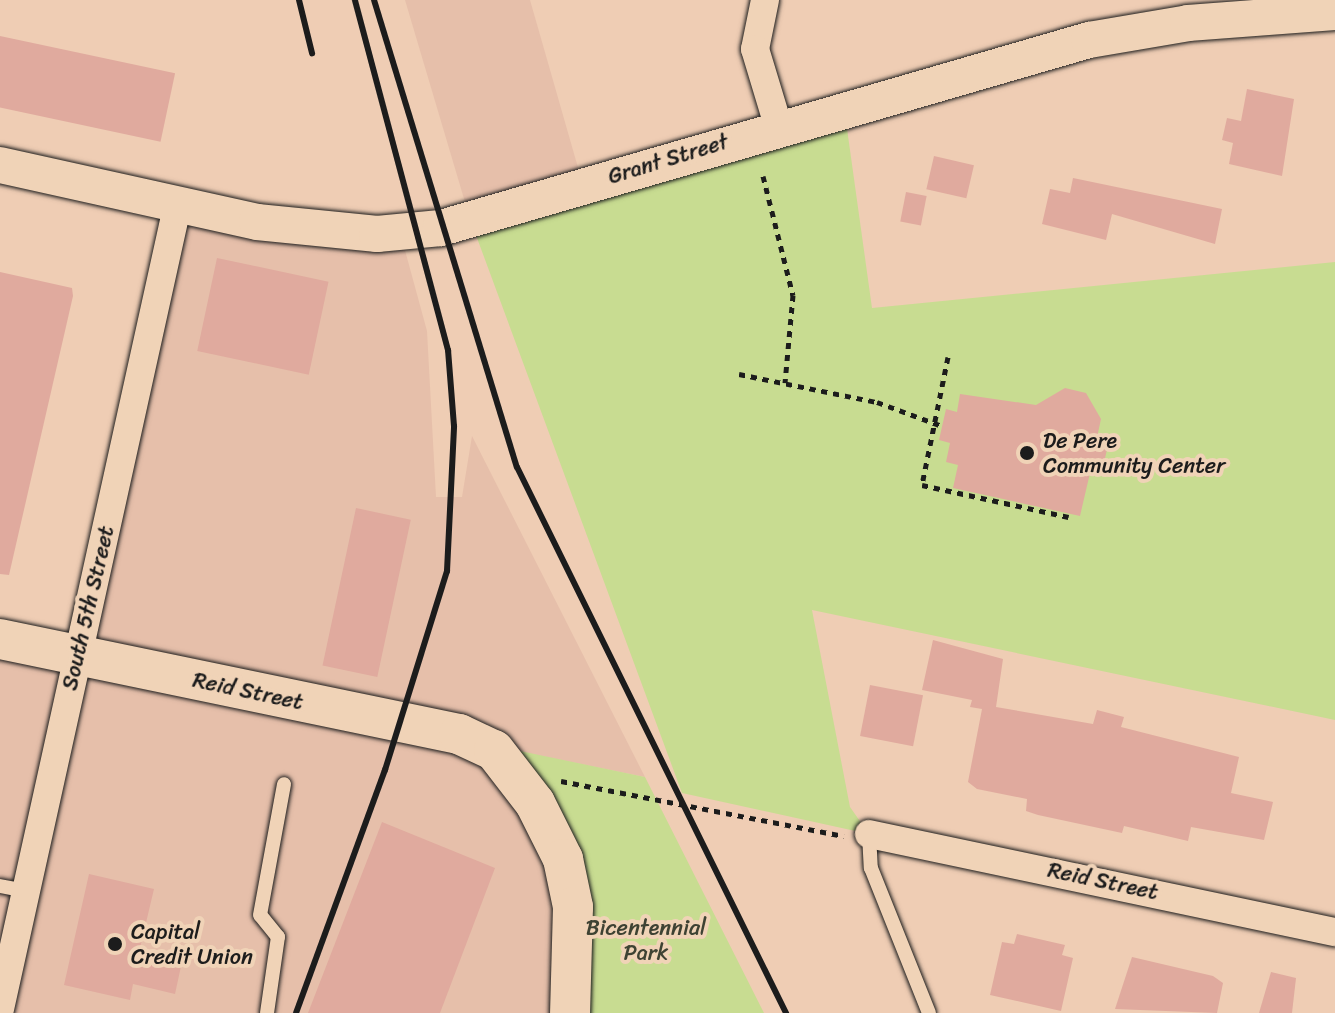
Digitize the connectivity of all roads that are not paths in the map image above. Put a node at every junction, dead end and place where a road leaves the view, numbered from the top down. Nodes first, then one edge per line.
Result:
1 (765, 0) edge
2 (1335, 12) edge
3 (778, 125) junction
4 (0, 165) edge
5 (177, 207) junction
6 (0, 639) edge
7 (78, 655) junction
8 (284, 784) dead end
9 (869, 834) joint
10 (13, 888) edge
11 (1335, 932) edge
12 (572, 1008) edge
13 (0, 1009) edge
14 (267, 1013) edge
15 (929, 1013) edge

1 - 3 street
2 - 3 street, Grant Street
3 - 5 street, Grant Street
4 - 5 street, Grant Street
5 - 7 street, South 5th Street
6 - 7 main road, Reid Street
7 - 10 street, South 5th Street
7 - 12 main road, Reid Street
8 - 14 lane
9 - 11 street, Reid Street
9 - 15 lane
10 - 13 street, South 5th Street

